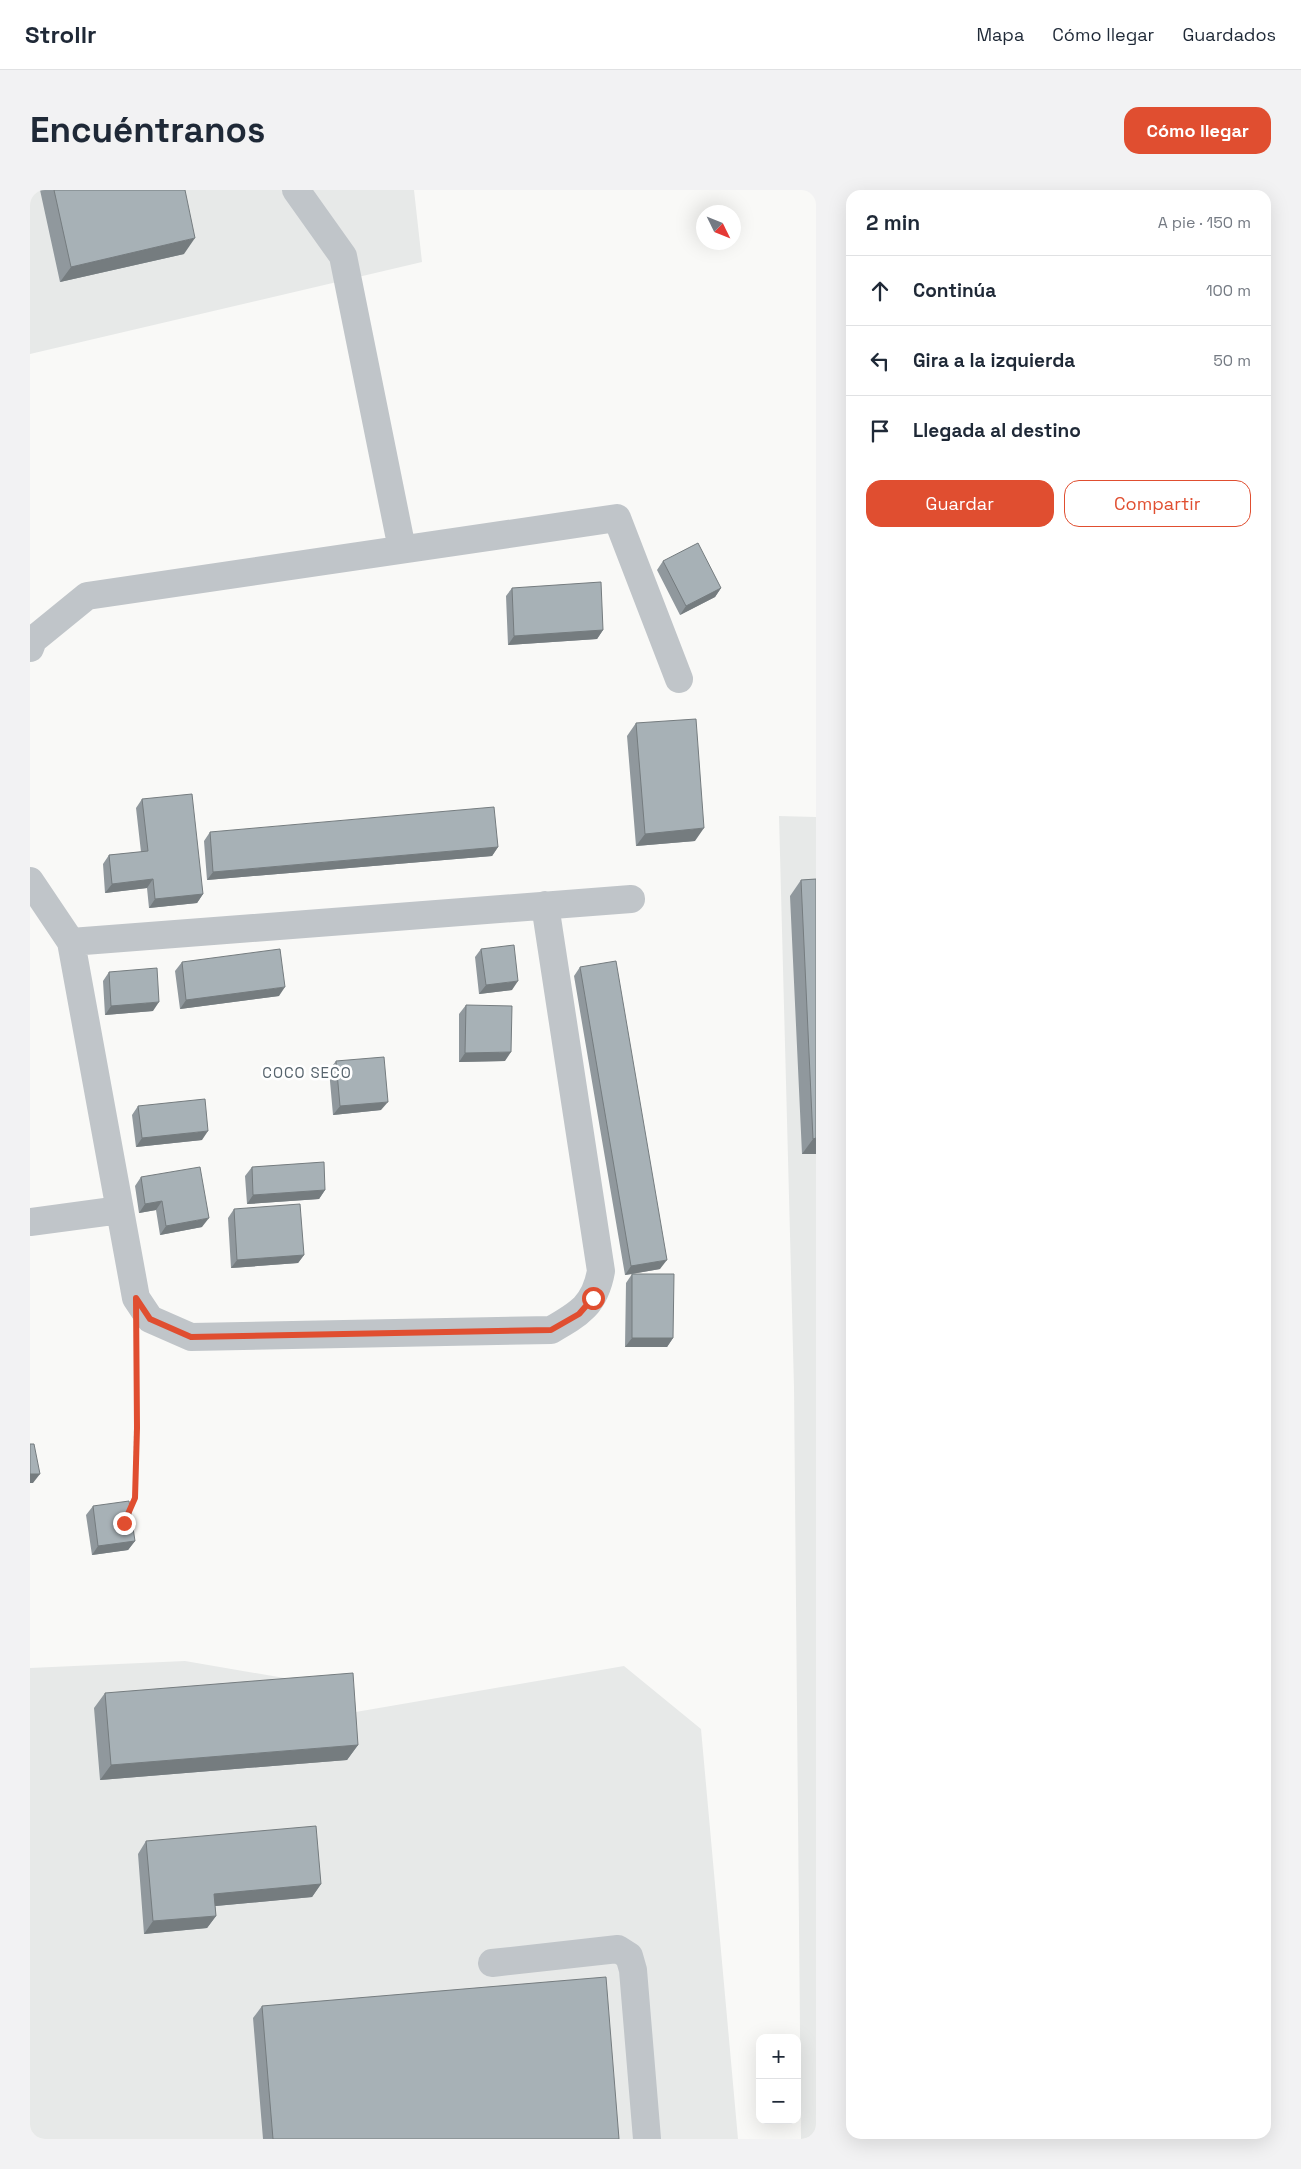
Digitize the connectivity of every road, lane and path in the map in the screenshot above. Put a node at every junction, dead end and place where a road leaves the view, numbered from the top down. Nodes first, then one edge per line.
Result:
1 (296, 190) edge
2 (402, 549) junction
3 (30, 648) edge
4 (679, 679) dead end
5 (30, 881) edge
6 (632, 898) dead end
7 (545, 905) junction
8 (71, 942) junction
9 (120, 1210) junction
10 (30, 1222) edge
11 (136, 1298) junction
12 (128, 1514) edge
13 (492, 1963) dead end
14 (647, 2139) edge

1 - 2 lane
2 - 3 lane
2 - 4 lane
5 - 8 lane
6 - 7 lane
7 - 8 lane
7 - 11 lane
8 - 9 lane
9 - 10 lane
9 - 11 lane
11 - 12 path
13 - 14 lane

